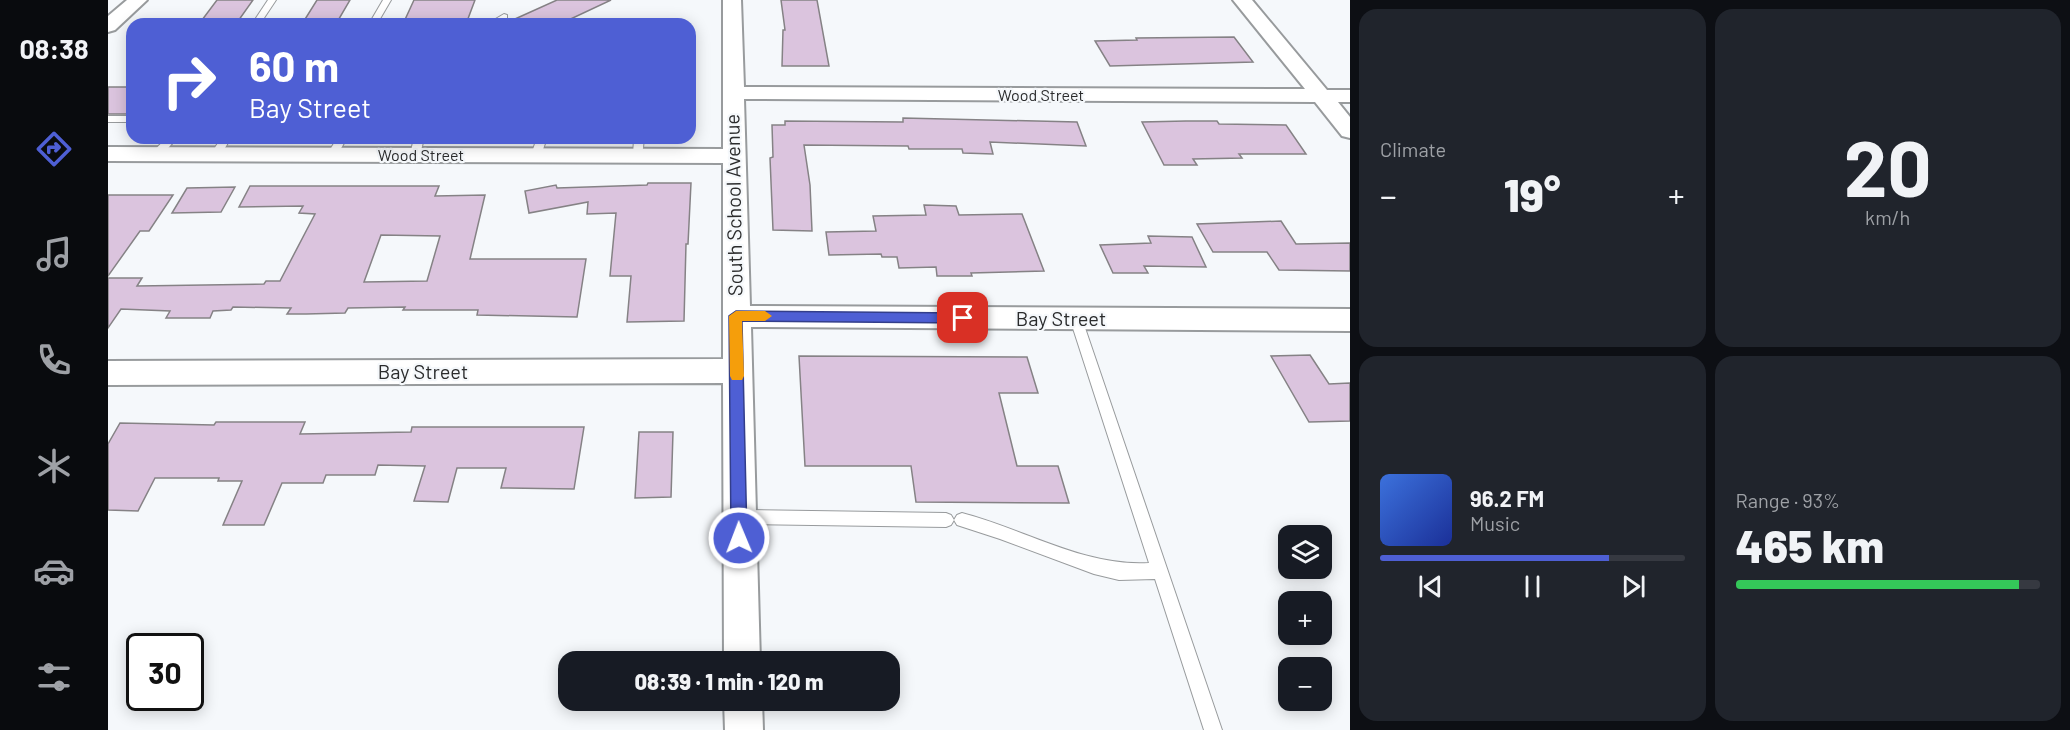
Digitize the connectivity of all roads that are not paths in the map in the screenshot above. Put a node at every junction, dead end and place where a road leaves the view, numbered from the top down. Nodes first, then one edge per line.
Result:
1 (138, 0) edge
2 (272, 0) edge
3 (387, 0) edge
4 (732, 0) edge
5 (1242, 0) edge
6 (504, 16) dead end
7 (260, 18) edge
8 (376, 18) edge
9 (501, 18) edge
10 (108, 26) edge
11 (733, 93) junction
12 (1322, 96) junction
13 (1350, 96) edge
14 (108, 119) edge
15 (126, 119) edge
16 (1350, 131) edge
17 (165, 146) edge
18 (221, 146) edge
19 (337, 146) edge
20 (417, 146) edge
21 (539, 147) edge
22 (639, 147) edge
23 (108, 154) edge
24 (733, 156) junction
25 (736, 316) junction
26 (1076, 319) junction
27 (1350, 320) edge
28 (737, 371) junction
29 (108, 373) edge
30 (739, 517) junction
31 (1160, 571) junction
32 (742, 651) edge
33 (743, 711) edge
34 (744, 730) edge
35 (1213, 730) edge

1 - 10 street
2 - 7 lane
3 - 8 lane
4 - 11 street, South School Avenue
5 - 12 street
6 - 9 lane
11 - 12 street, Wood Street
11 - 24 street, South School Avenue
12 - 13 street, Wood Street
12 - 16 street
14 - 15 lane
17 - 18 street, Wood Street
17 - 23 street, Wood Street
18 - 19 street, Wood Street
19 - 20 street, Wood Street
20 - 21 street, Wood Street
21 - 22 street, Wood Street
22 - 24 street, Wood Street
24 - 25 street, South School Avenue
25 - 26 street, Bay Street
25 - 28 street, South School Avenue
26 - 27 street, Bay Street
26 - 31 lane
28 - 29 street, Bay Street
28 - 30 street, South School Avenue
30 - 31 lane
30 - 32 street, South School Avenue
31 - 35 lane
33 - 34 street

